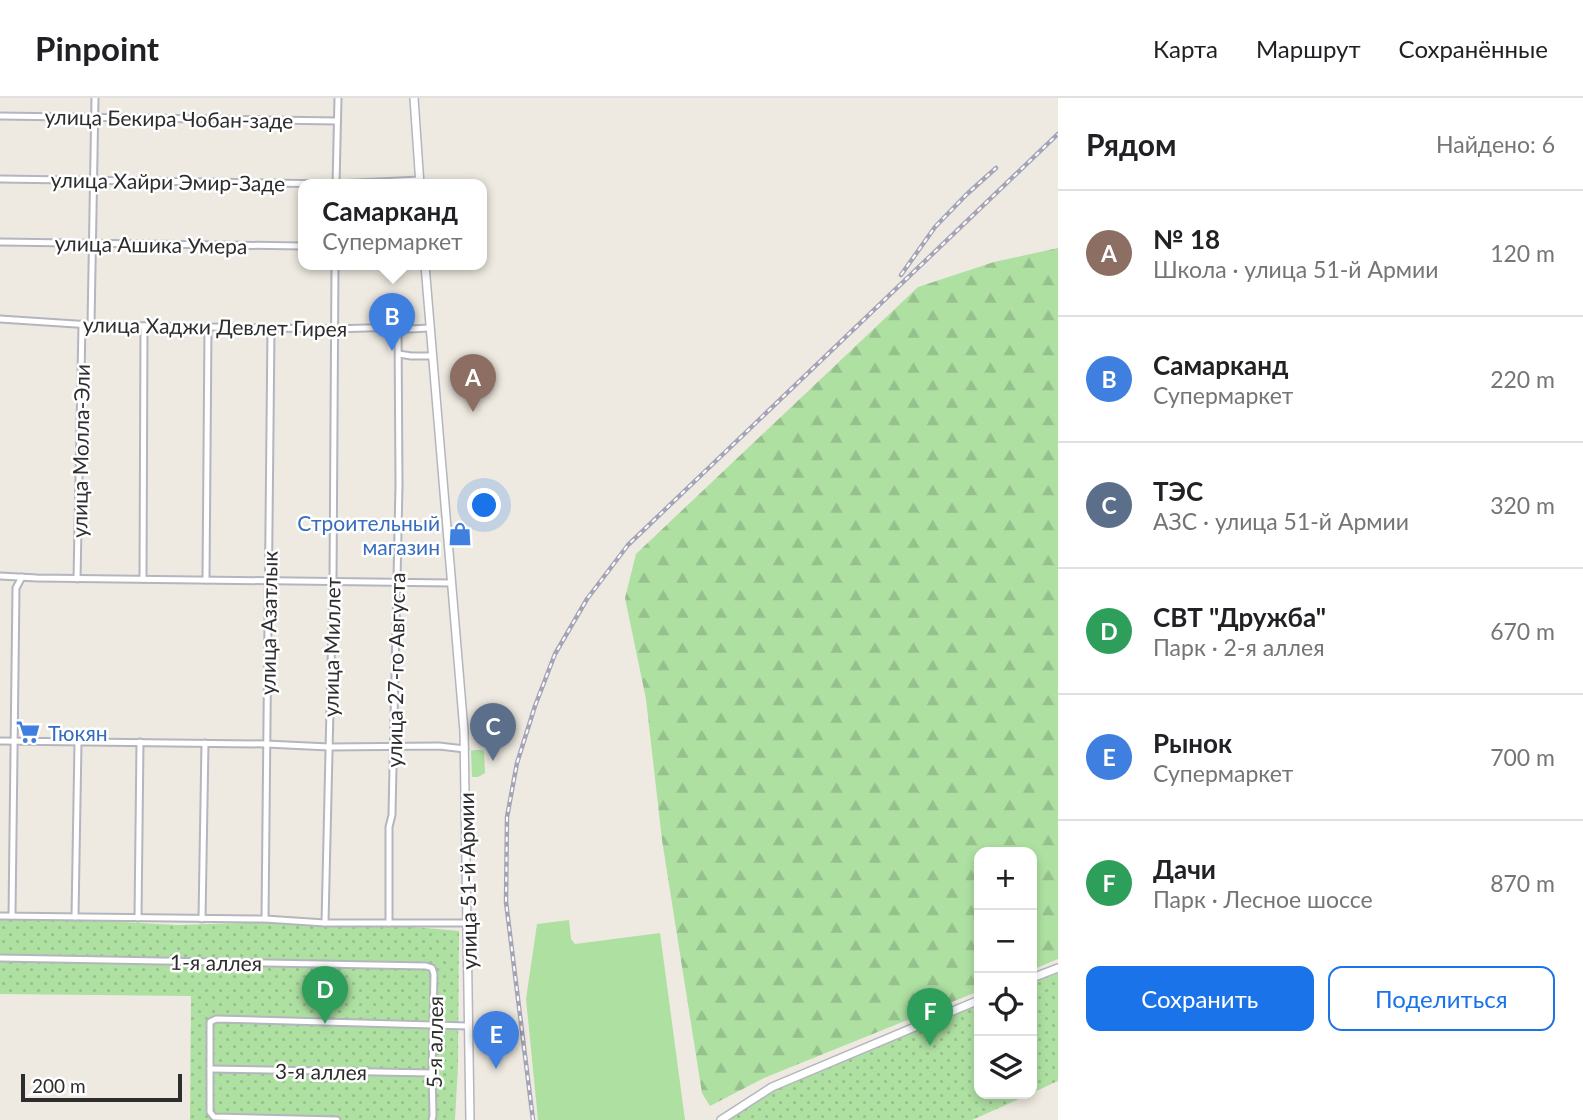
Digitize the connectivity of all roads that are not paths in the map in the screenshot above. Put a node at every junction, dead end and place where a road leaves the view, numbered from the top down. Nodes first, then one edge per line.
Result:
1 (95, 98) edge
2 (338, 98) edge
3 (414, 98) edge
4 (0, 116) edge
5 (94, 117) junction
6 (337, 121) junction
7 (0, 179) edge
8 (336, 179) edge
9 (420, 179) edge
10 (94, 180) junction
11 (298, 183) edge
12 (0, 242) edge
13 (93, 243) junction
14 (298, 246) edge
15 (335, 270) edge
16 (425, 270) edge
17 (0, 319) edge
18 (82, 324) junction
19 (91, 325) junction
20 (144, 326) junction
21 (208, 327) junction
22 (398, 327) junction
23 (271, 328) junction
24 (430, 328) junction
25 (334, 329) junction
26 (399, 354) junction
27 (432, 356) junction
28 (0, 576) edge
29 (22, 577) junction
30 (77, 579) junction
31 (143, 579) junction
32 (206, 580) junction
33 (270, 581) junction
34 (333, 581) junction
35 (397, 582) junction
36 (451, 583) junction
37 (0, 741) edge
38 (15, 741) junction
39 (78, 742) junction
40 (141, 742) junction
41 (205, 743) junction
42 (266, 744) junction
43 (329, 747) junction
44 (392, 747) junction
45 (465, 749) junction
46 (0, 916) edge
47 (12, 916) junction
48 (75, 917) junction
49 (138, 918) junction
50 (202, 919) junction
51 (265, 919) junction
52 (325, 923) junction
53 (389, 923) junction
54 (468, 923) junction
55 (0, 958) edge
56 (432, 968) joint
57 (1058, 968) edge
58 (1037, 976) edge
59 (974, 1002) edge
60 (434, 1025) junction
61 (468, 1026) junction
62 (210, 1069) junction
63 (432, 1073) junction
64 (433, 1118) edge
65 (337, 1120) edge
66 (470, 1120) edge
67 (721, 1120) edge

1 - 5 street
2 - 6 street
3 - 9 main road
4 - 5 street, улица Бекира Чобан-заде
5 - 6 street, улица Бекира Чобан-заде
5 - 10 street
6 - 8 street
7 - 10 street, улица Хайри Эмир-Заде
10 - 11 street, улица Хайри Эмир-Заде
10 - 13 street
12 - 13 street, улица Ашика Умера
13 - 14 street, улица Ашика Умера
13 - 19 street
15 - 25 street, улица Миллет
16 - 24 main road, улица 51-й Армии
17 - 18 street, улица Хаджи Девлет Гирея
18 - 19 street, улица Хаджи Девлет Гирея
18 - 30 street, улица Молла-Эли
19 - 20 street, улица Хаджи Девлет Гирея
20 - 21 street, улица Хаджи Девлет Гирея
20 - 31 street
21 - 23 street, улица Хаджи Девлет Гирея
21 - 32 street
22 - 24 street, улица Хаджи Девлет Гирея
22 - 25 street, улица Хаджи Девлет Гирея
22 - 26 street, улица 27-го Августа
23 - 25 street, улица Хаджи Девлет Гирея
23 - 33 street, улица Азатлык
24 - 27 main road, улица 51-й Армии
25 - 34 street, улица Миллет
26 - 27 street
26 - 35 street, улица 27-го Августа
27 - 36 main road, улица 51-й Армии
28 - 29 street
29 - 30 street
29 - 38 street
30 - 31 street
31 - 32 street
32 - 33 street
33 - 34 street
33 - 42 street, улица Азатлык
34 - 35 street
34 - 43 street, улица Миллет
35 - 36 street
35 - 44 street, улица 27-го Августа
36 - 45 main road, улица 51-й Армии
37 - 38 street
38 - 39 street
38 - 47 street
39 - 40 street
39 - 48 street
40 - 41 street
40 - 49 street
41 - 42 street
41 - 50 street
42 - 43 street
42 - 51 street, улица Азатлык
43 - 44 street
43 - 52 street, улица Миллет
44 - 45 street
44 - 53 street, улица 27-го Августа
45 - 54 main road, улица 51-й Армии
46 - 47 street
47 - 48 street
48 - 49 street
49 - 50 street
50 - 51 street
51 - 52 street
52 - 53 street
53 - 54 street
54 - 61 main road, улица 51-й Армии
55 - 56 street, 1-я аллея
56 - 60 street, 5-я аллея
57 - 58 main road
59 - 67 main road
60 - 61 street
60 - 62 street
60 - 63 street, 5-я аллея
61 - 66 main road, улица 51-й Армии
62 - 63 street, 3-я аллея
62 - 65 street
63 - 64 street, 5-я аллея

